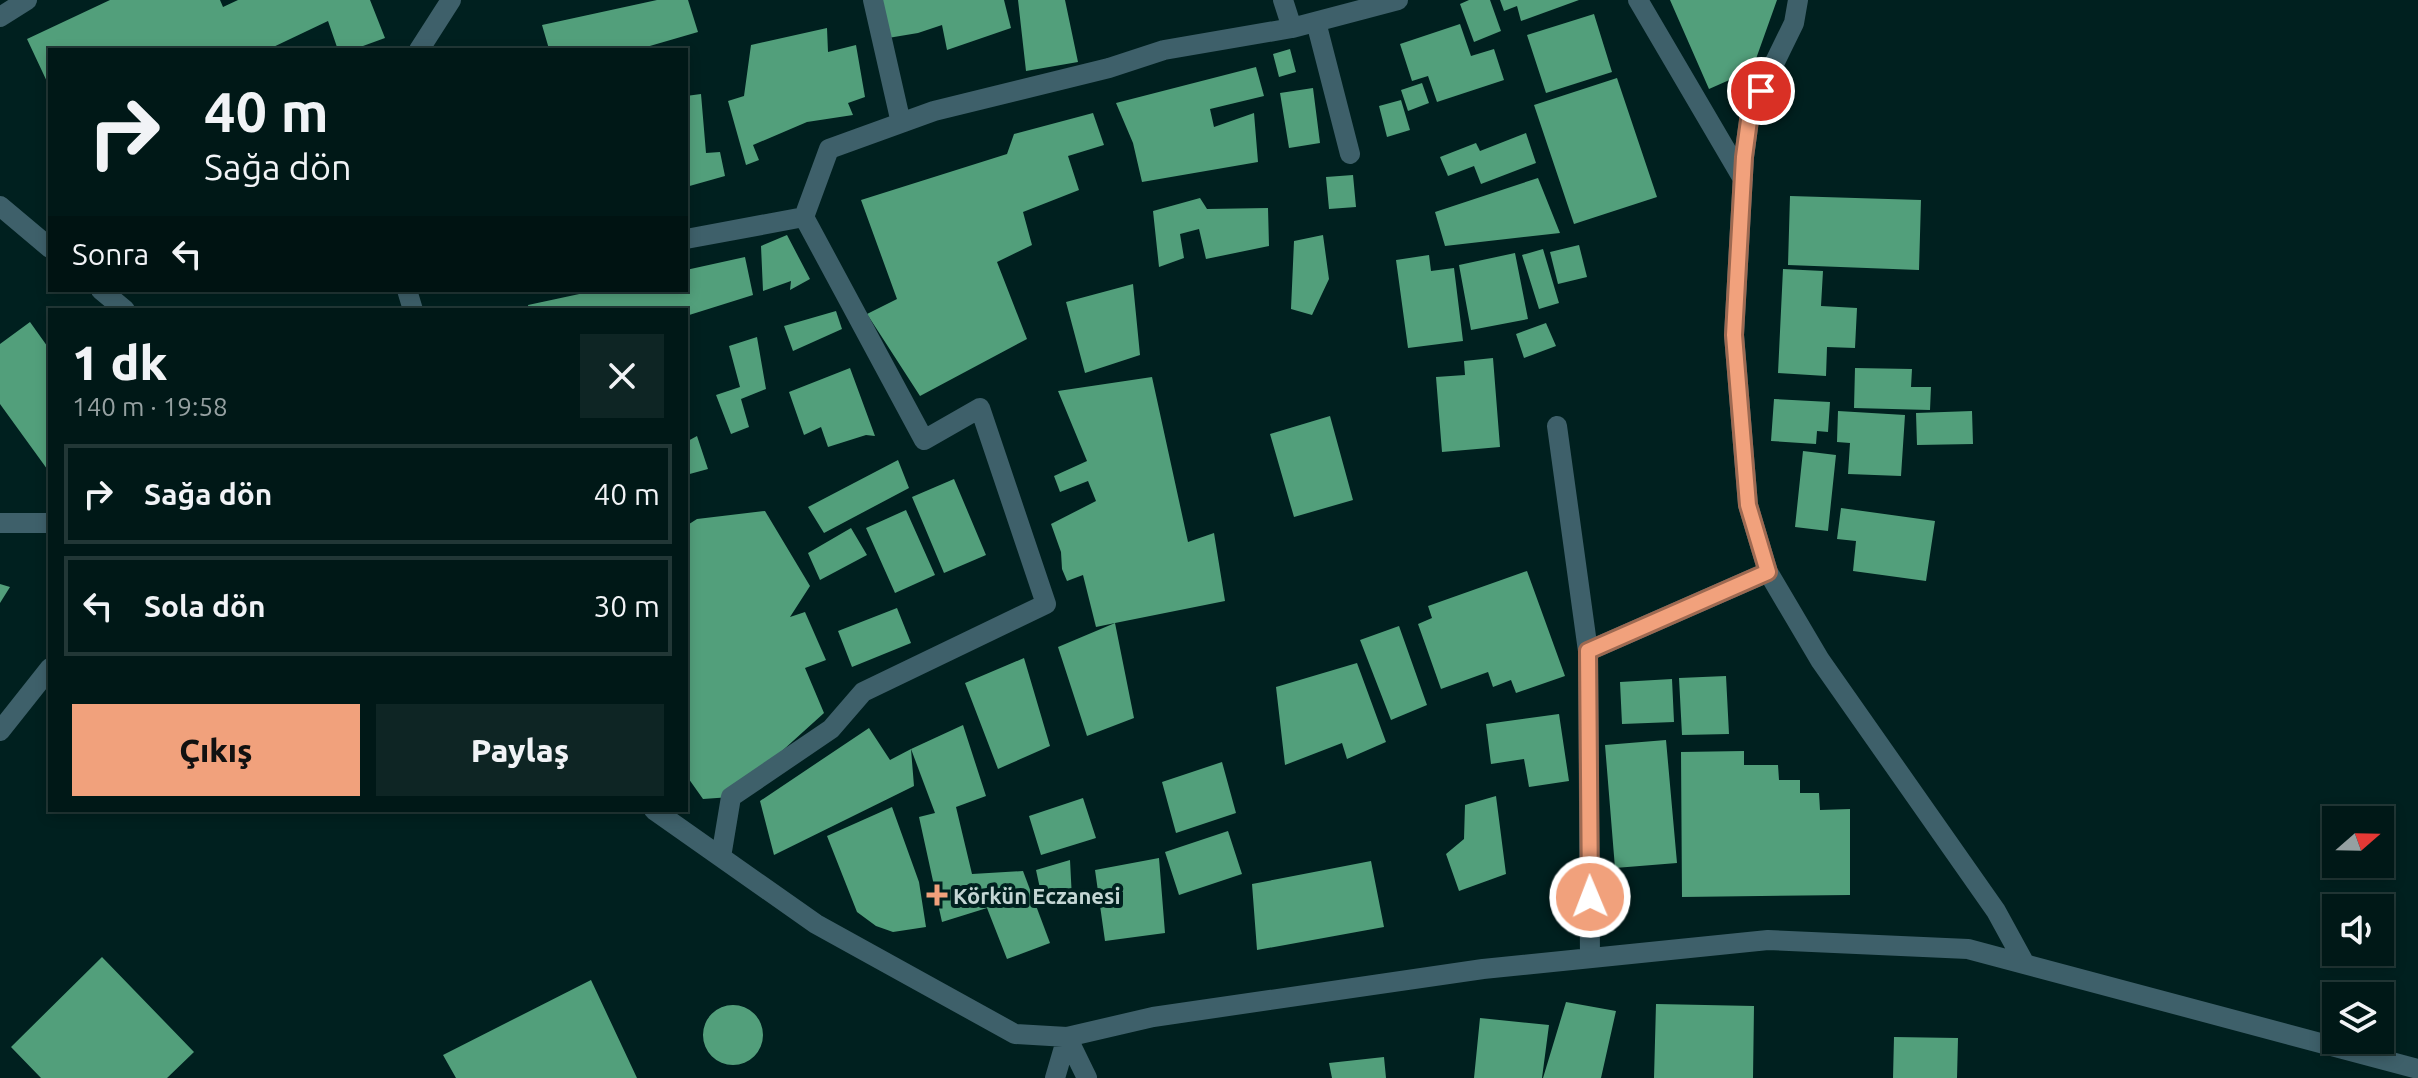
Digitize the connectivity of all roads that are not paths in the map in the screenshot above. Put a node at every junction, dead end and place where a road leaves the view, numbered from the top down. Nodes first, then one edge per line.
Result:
1 (27, 0) edge
2 (451, 0) edge
3 (873, 0) edge
4 (1283, 0) edge
5 (1398, 0) edge
6 (1638, 0) edge
7 (1798, 0) edge
8 (0, 17) edge
9 (1316, 22) junction
10 (1292, 28) junction
11 (420, 48) edge
12 (901, 123) junction
13 (1350, 154) dead end
14 (1743, 179) junction
15 (0, 206) edge
16 (804, 217) junction
17 (688, 239) edge
18 (48, 246) edge
19 (103, 292) edge
20 (123, 308) edge
21 (1557, 426) dead end
22 (0, 523) edge
23 (48, 523) edge
24 (1768, 572) junction
25 (1588, 651) junction
26 (48, 671) edge
27 (0, 731) edge
28 (657, 812) edge
29 (721, 857) junction
30 (1590, 958) junction
31 (2025, 964) junction
32 (1067, 1037) junction
33 (2418, 1069) edge
34 (1055, 1078) edge
35 (1087, 1078) edge

1 - 8 street
2 - 11 street
3 - 12 street
4 - 10 street
5 - 9 street
6 - 14 street
7 - 14 street
9 - 10 street
9 - 13 street
10 - 12 street
12 - 16 street
14 - 24 street
15 - 18 street
16 - 17 street
16 - 29 street
19 - 20 street
21 - 25 street
22 - 23 street
24 - 25 street
24 - 31 street
25 - 30 street
26 - 27 street
28 - 29 street
29 - 32 street
30 - 31 street
30 - 32 street
31 - 33 street
32 - 34 street
32 - 35 street

